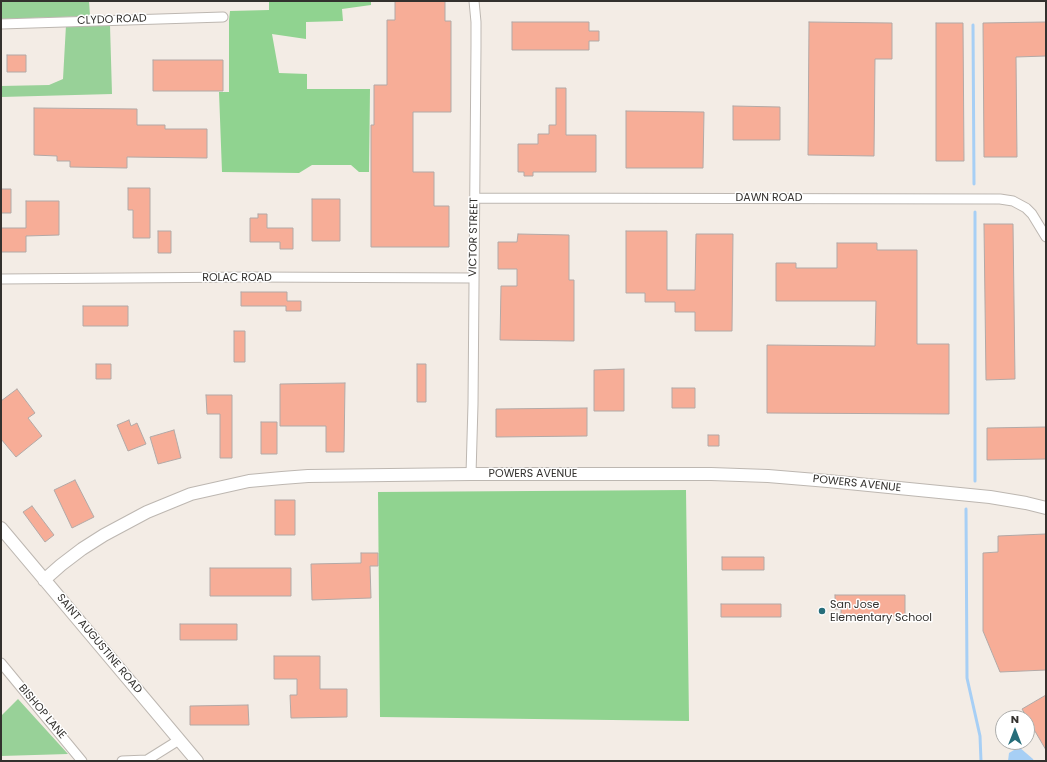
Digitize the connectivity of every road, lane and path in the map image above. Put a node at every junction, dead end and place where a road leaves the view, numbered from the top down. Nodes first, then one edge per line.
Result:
1 (474, 1) edge
2 (223, 17) dead end
3 (1, 24) edge
4 (475, 198) junction
5 (1046, 238) edge
6 (474, 278) junction
7 (1, 279) edge
8 (471, 474) junction
9 (1046, 508) edge
10 (1, 528) edge
11 (44, 580) junction
12 (1, 663) edge
13 (179, 740) junction
14 (82, 761) edge
15 (122, 761) edge
16 (197, 761) edge

1 - 4 street, VICTOR STREET
2 - 3 street, CLYDO ROAD
4 - 5 street, DAWN ROAD
4 - 6 street, VICTOR STREET
6 - 7 street, ROLAC ROAD
6 - 8 street, VICTOR STREET
8 - 9 street, POWERS AVENUE
8 - 11 street, POWERS AVENUE
10 - 11 street, SAINT AUGUSTINE ROAD
11 - 13 street, SAINT AUGUSTINE ROAD
12 - 14 street, BISHOP LANE
13 - 15 street
13 - 16 street, SAINT AUGUSTINE ROAD

